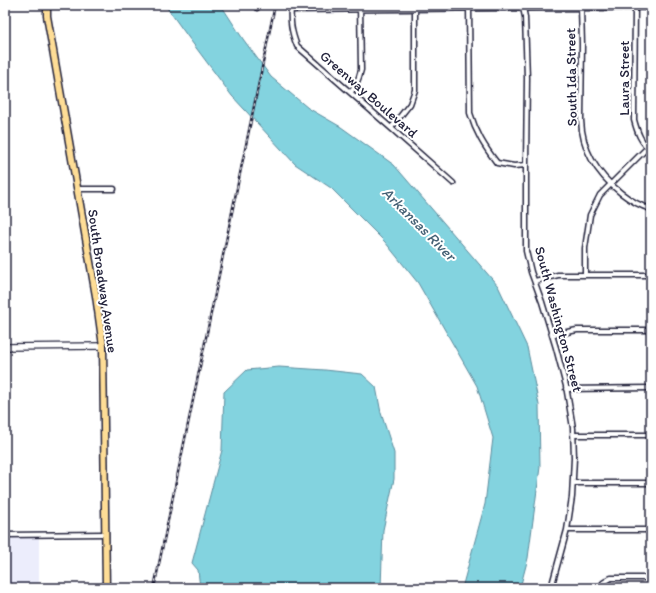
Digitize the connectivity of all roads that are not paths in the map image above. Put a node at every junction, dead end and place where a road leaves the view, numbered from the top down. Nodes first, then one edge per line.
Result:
1 (47, 5) edge
2 (523, 6) edge
3 (635, 6) edge
4 (291, 7) edge
5 (360, 7) edge
6 (415, 7) edge
7 (469, 7) edge
8 (651, 7) edge
9 (581, 8) junction
10 (351, 92) junction
11 (391, 128) junction
12 (649, 148) edge
13 (526, 165) junction
14 (453, 183) dead end
15 (610, 184) junction
16 (77, 189) junction
17 (114, 189) dead end
18 (651, 209) edge
19 (585, 275) junction
20 (651, 275) edge
21 (535, 282) junction
22 (651, 330) edge
23 (552, 334) junction
24 (103, 346) junction
25 (5, 347) edge
26 (651, 388) edge
27 (566, 389) junction
28 (573, 435) junction
29 (651, 435) edge
30 (573, 483) junction
31 (651, 483) edge
32 (567, 530) junction
33 (651, 530) edge
34 (105, 534) junction
35 (5, 535) edge
36 (651, 578) edge
37 (106, 588) edge
38 (551, 588) edge
39 (600, 588) edge

1 - 16 main road, South Broadway Avenue
2 - 7 street
2 - 9 street
2 - 13 street, South Washington Street
3 - 8 street
3 - 9 street
3 - 12 street, Laura Street
4 - 5 street
4 - 10 street, Greenway Boulevard
5 - 6 street
5 - 10 street
6 - 7 street
6 - 11 street
7 - 13 street
9 - 15 street, South Ida Street
10 - 11 street, Greenway Boulevard
11 - 14 street, Greenway Boulevard
12 - 15 street
13 - 21 street, South Washington Street
15 - 18 street, South Ida Street
15 - 19 street
16 - 17 street
16 - 24 main road, South Broadway Avenue
19 - 20 street
19 - 21 street
21 - 23 street, South Washington Street
22 - 23 street
23 - 27 street, South Washington Street
24 - 25 street
24 - 34 main road, South Broadway Avenue
26 - 27 street
27 - 28 street, South Washington Street
28 - 29 street
28 - 30 street, South Washington Street
30 - 31 street
30 - 32 street, South Washington Street
32 - 33 street
32 - 38 street, South Washington Street
34 - 35 street
34 - 37 main road, South Broadway Avenue
36 - 39 street

